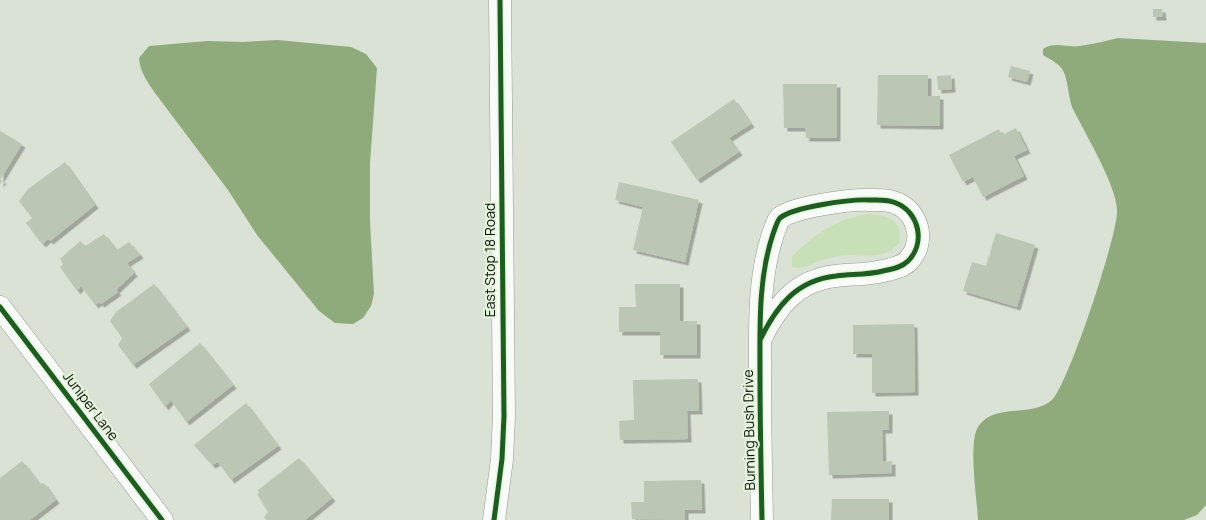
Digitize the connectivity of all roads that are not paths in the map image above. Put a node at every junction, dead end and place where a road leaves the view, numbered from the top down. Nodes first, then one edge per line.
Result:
1 (500, 0) edge
2 (0, 307) edge
3 (760, 340) junction
4 (162, 520) edge
5 (494, 520) edge
6 (762, 520) edge

1 - 5 street, East Stop 18 Road
2 - 4 street, Juniper Lane
3 - 3 street, Burning Bush Drive
3 - 6 street, Burning Bush Drive

